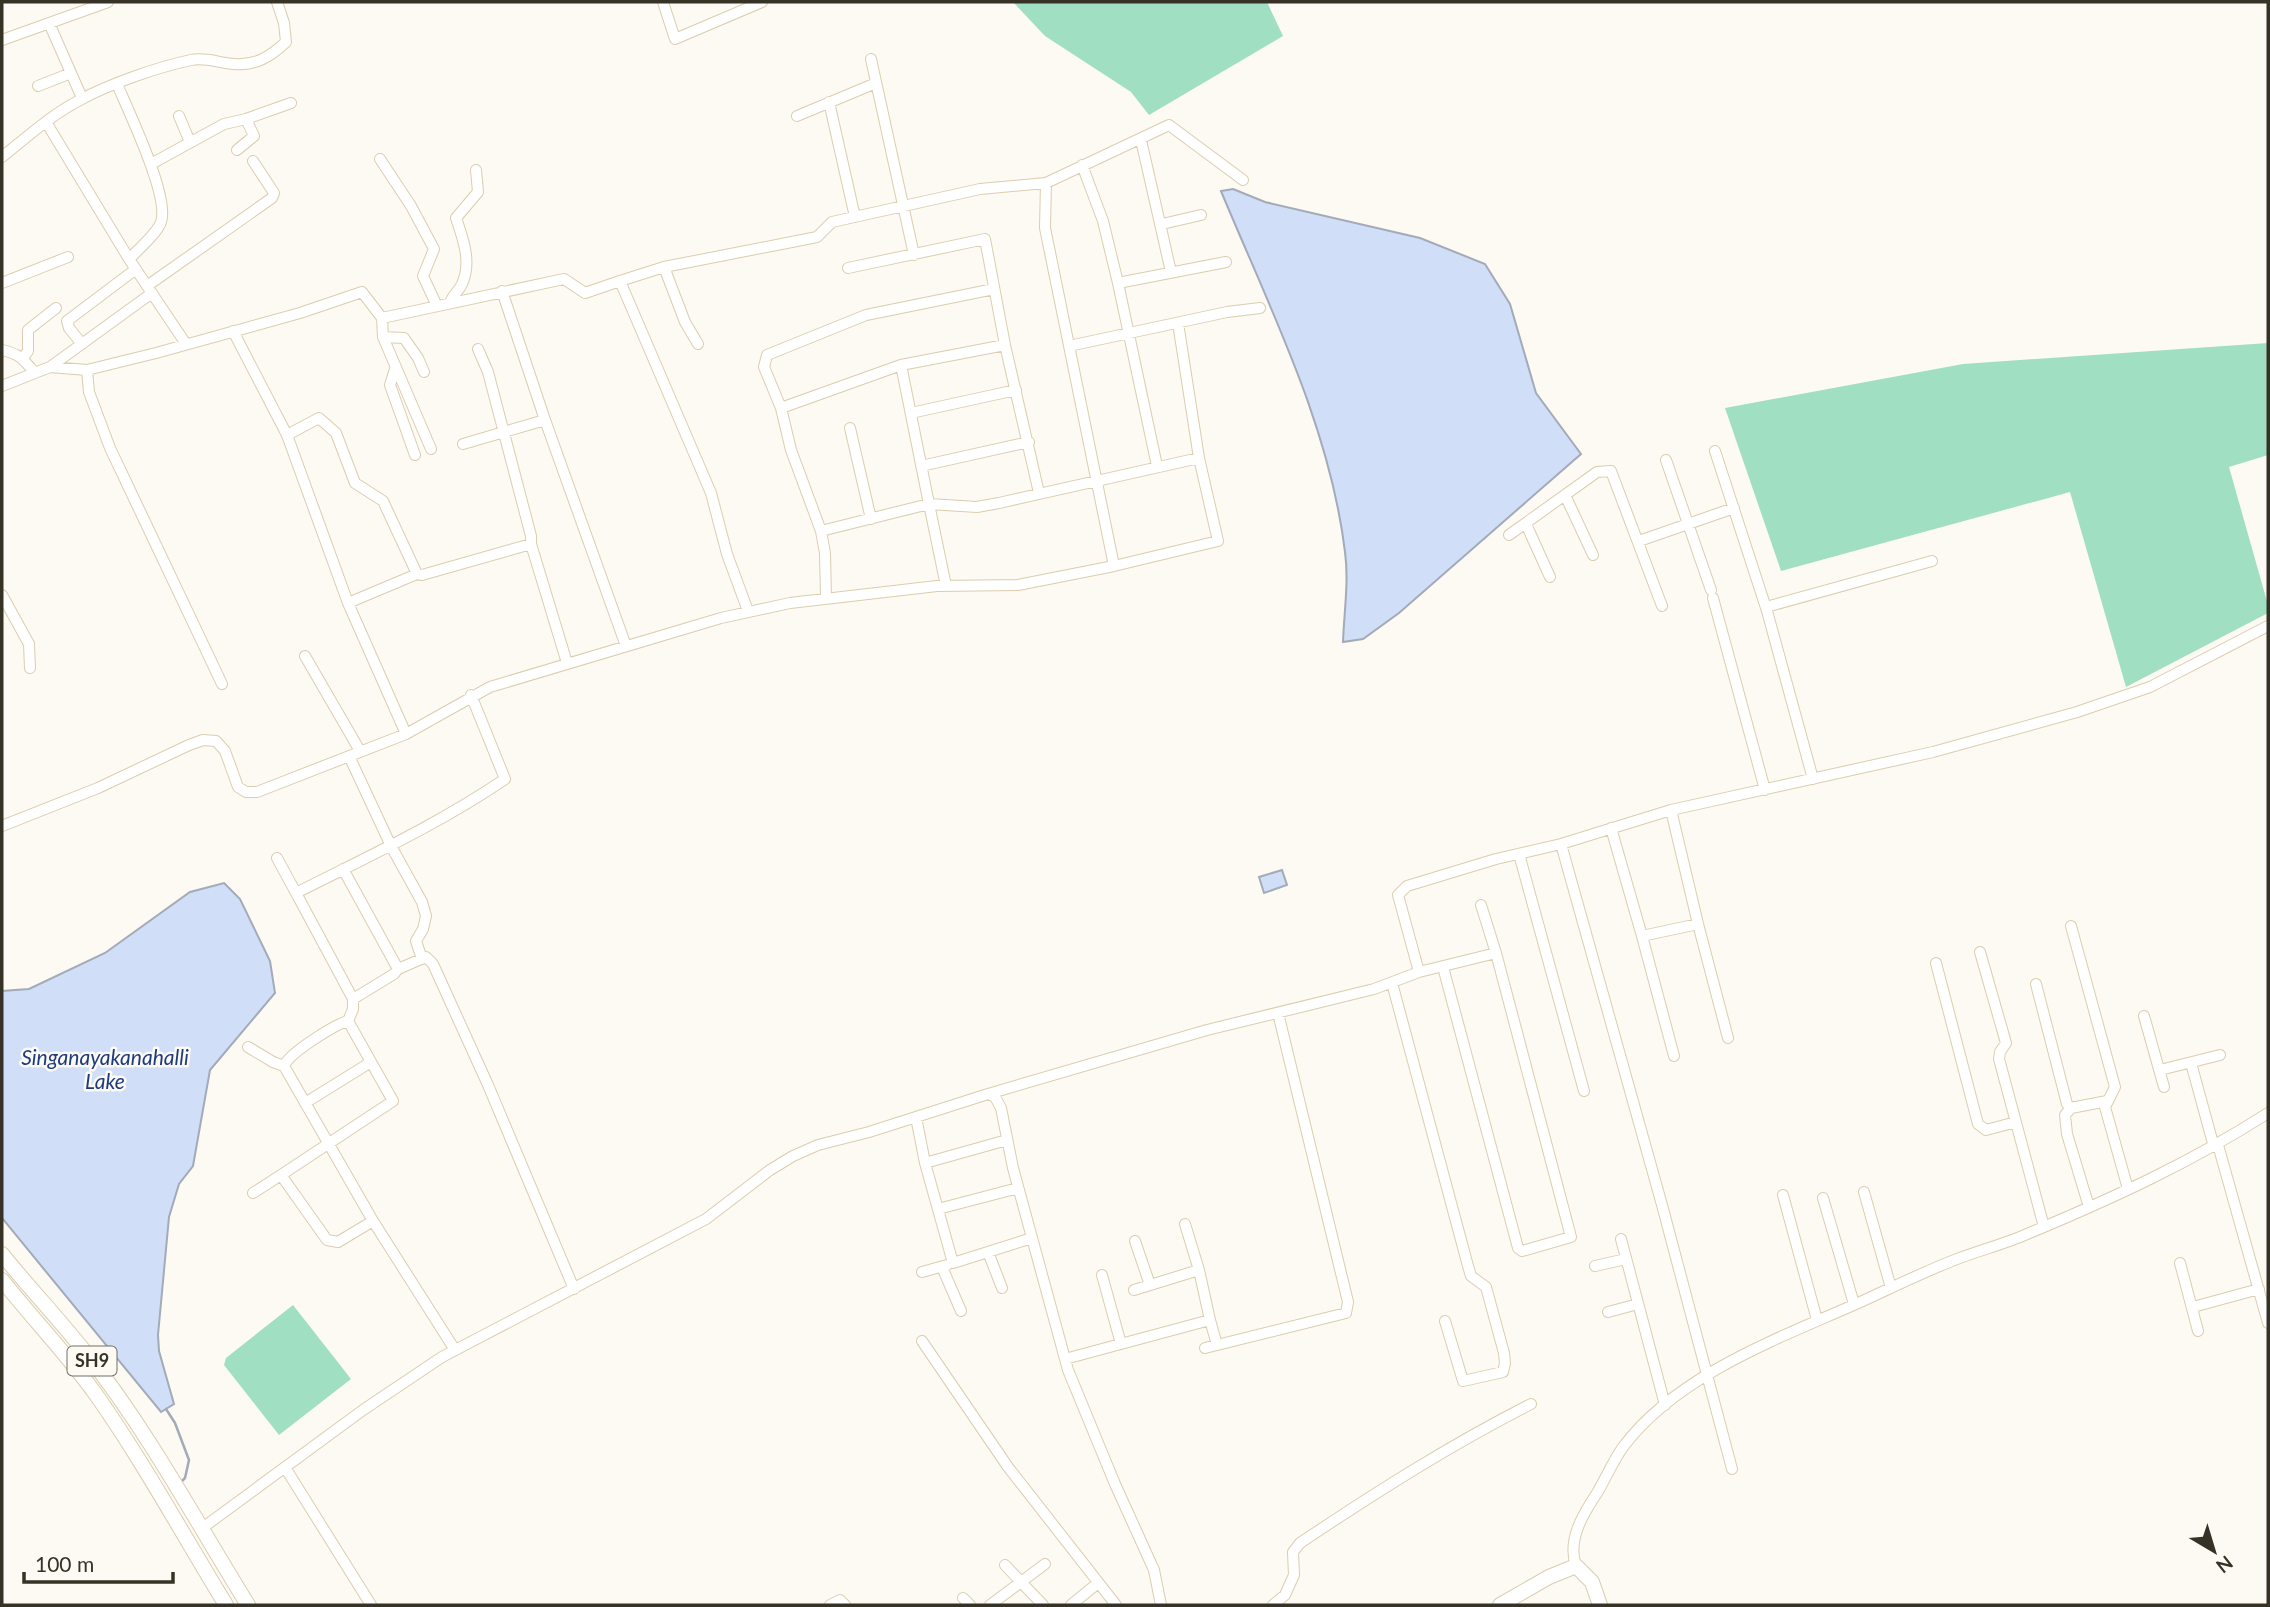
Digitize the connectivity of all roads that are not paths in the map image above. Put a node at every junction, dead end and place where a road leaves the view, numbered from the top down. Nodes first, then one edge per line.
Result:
1 (108, 2) edge
2 (276, 2) edge
3 (663, 2) edge
4 (762, 2) edge
5 (49, 23) junction
6 (2, 40) edge
7 (871, 59) dead end
8 (71, 73) junction
9 (876, 83) junction
10 (117, 84) junction
11 (38, 86) dead end
12 (82, 99) junction
13 (829, 102) junction
14 (292, 103) dead end
15 (179, 116) dead end
16 (797, 116) dead end
17 (246, 119) junction
18 (46, 122) junction
19 (1141, 140) junction
20 (190, 142) junction
21 (237, 150) dead end
22 (2, 157) edge
23 (380, 159) dead end
24 (253, 161) dead end
25 (151, 164) junction
26 (1082, 165) junction
27 (477, 170) dead end
28 (1243, 180) dead end
29 (1046, 183) junction
30 (903, 206) junction
31 (1201, 215) dead end
32 (855, 217) junction
33 (1162, 224) junction
34 (914, 255) junction
35 (68, 257) dead end
36 (130, 259) junction
37 (1226, 262) dead end
38 (664, 267) junction
39 (848, 268) dead end
40 (136, 269) junction
41 (1171, 272) junction
42 (620, 281) junction
43 (2, 283) edge
44 (1118, 283) junction
45 (150, 289) junction
46 (994, 289) junction
47 (502, 291) junction
48 (450, 303) junction
49 (437, 306) junction
50 (56, 308) dead end
51 (1260, 308) dead end
52 (382, 318) junction
53 (1178, 323) junction
54 (233, 331) junction
55 (1129, 334) junction
56 (383, 337) junction
57 (82, 344) junction
58 (186, 344) junction
59 (698, 344) dead end
60 (1005, 345) junction
61 (1069, 346) junction
62 (478, 349) dead end
63 (2, 351) edge
64 (23, 358) junction
65 (901, 365) junction
66 (50, 367) junction
67 (395, 369) junction
68 (87, 370) junction
69 (424, 372) dead end
70 (35, 373) junction
71 (2, 386) edge
72 (1016, 390) junction
73 (781, 408) junction
74 (911, 413) junction
75 (545, 420) junction
76 (850, 428) dead end
77 (504, 433) junction
78 (287, 435) junction
79 (1029, 442) junction
80 (463, 444) dead end
81 (431, 449) dead end
82 (1715, 451) dead end
83 (415, 455) dead end
84 (1199, 458) junction
85 (1666, 460) dead end
86 (921, 466) junction
87 (1157, 467) junction
88 (1097, 479) junction
89 (1039, 493) junction
90 (1565, 495) junction
91 (929, 504) junction
92 (1734, 508) junction
93 (871, 519) junction
94 (1526, 523) junction
95 (1687, 523) junction
96 (821, 531) junction
97 (1509, 536) dead end
98 (1639, 541) junction
99 (531, 544) junction
100 (1593, 555) dead end
101 (1932, 561) dead end
102 (1114, 566) junction
103 (417, 574) junction
104 (1550, 577) dead end
105 (946, 586) junction
106 (2, 594) edge
107 (826, 598) junction
108 (348, 603) junction
109 (1662, 606) dead end
110 (1766, 607) junction
111 (748, 611) junction
112 (2268, 626) edge
113 (626, 645) junction
114 (305, 656) dead end
115 (567, 663) junction
116 (30, 668) dead end
117 (222, 684) dead end
118 (471, 695) junction
119 (406, 734) junction
120 (360, 751) junction
121 (349, 756) junction
122 (1813, 779) junction
123 (1765, 790) junction
124 (1671, 810) junction
125 (2, 826) edge
126 (1611, 828) junction
127 (1562, 844) junction
128 (391, 846) junction
129 (1518, 854) junction
130 (277, 858) dead end
131 (343, 869) junction
132 (296, 893) junction
133 (1481, 905) dead end
134 (1698, 924) junction
135 (2071, 926) dead end
136 (1642, 936) junction
137 (1980, 952) dead end
138 (1496, 953) junction
139 (422, 959) junction
140 (1936, 963) dead end
141 (1443, 967) junction
142 (398, 969) junction
143 (1419, 972) junction
144 (1392, 983) junction
145 (2036, 984) dead end
146 (353, 999) junction
147 (1278, 1013) junction
148 (2144, 1016) dead end
149 (348, 1021) junction
150 (1728, 1038) dead end
151 (248, 1047) dead end
152 (2220, 1055) dead end
153 (1674, 1056) dead end
154 (371, 1062) junction
155 (2191, 1063) junction
156 (284, 1066) junction
157 (2160, 1070) junction
158 (2164, 1087) dead end
159 (1584, 1091) dead end
160 (988, 1094) junction
161 (2106, 1101) junction
162 (305, 1103) junction
163 (2071, 1108) junction
164 (2268, 1113) edge
165 (916, 1117) junction
166 (2016, 1122) junction
167 (1007, 1140) junction
168 (329, 1145) junction
169 (2216, 1146) junction
170 (925, 1163) junction
171 (281, 1175) junction
172 (1018, 1188) junction
173 (2128, 1189) junction
174 (1864, 1192) dead end
175 (253, 1194) dead end
176 (1783, 1195) dead end
177 (1823, 1198) dead end
178 (2089, 1207) junction
179 (938, 1209) junction
180 (373, 1222) junction
181 (1185, 1224) dead end
182 (2043, 1227) junction
183 (1032, 1238) junction
184 (1620, 1239) dead end
185 (1135, 1241) dead end
186 (988, 1252) junction
187 (2, 1254) edge
188 (1626, 1259) junction
189 (2180, 1263) dead end
190 (947, 1265) junction
191 (1595, 1266) dead end
192 (1199, 1270) junction
193 (922, 1272) dead end
194 (1102, 1275) dead end
195 (2, 1280) edge
196 (1150, 1285) junction
197 (1002, 1288) dead end
198 (1891, 1288) junction
199 (575, 1289) junction
200 (2259, 1289) junction
201 (1134, 1290) dead end
202 (1638, 1304) junction
203 (1854, 1304) junction
204 (2193, 1307) junction
205 (961, 1311) dead end
206 (1608, 1312) dead end
207 (1210, 1320) junction
208 (1445, 1321) dead end
209 (1817, 1321) junction
210 (2268, 1323) edge
211 (2198, 1331) dead end
212 (922, 1341) dead end
213 (1121, 1345) junction
214 (1217, 1345) junction
215 (1205, 1348) dead end
216 (455, 1350) junction
217 (1065, 1359) junction
218 (1707, 1375) junction
219 (1531, 1404) dead end
220 (1665, 1405) junction
221 (286, 1469) junction
222 (1732, 1469) dead end
223 (201, 1529) junction
224 (1045, 1564) dead end
225 (1005, 1565) dead end
226 (1576, 1566) junction
227 (1021, 1582) junction
228 (1098, 1583) junction
229 (226, 1605) edge
230 (248, 1605) edge
231 (371, 1605) edge
232 (830, 1605) edge
233 (845, 1605) edge
234 (990, 1605) edge
235 (1043, 1605) edge
236 (1071, 1605) edge
237 (1116, 1605) edge
238 (1161, 1605) edge
239 (1273, 1605) edge
240 (1500, 1605) edge
241 (1600, 1605) edge

1 - 5 street
2 - 10 street
3 - 4 street
5 - 6 street
5 - 8 street
7 - 9 street
8 - 11 street
8 - 12 street
9 - 13 street
9 - 30 street
10 - 12 street
10 - 25 street
12 - 18 street
13 - 16 street
13 - 32 street
14 - 17 street
15 - 20 street
17 - 20 street
17 - 21 street
18 - 22 street
18 - 36 street
19 - 26 street
19 - 28 street
19 - 33 street
20 - 25 street
23 - 49 street
24 - 45 street
25 - 36 street
26 - 29 street
26 - 44 street
27 - 48 street
29 - 30 street
29 - 61 street
30 - 32 street
30 - 34 street
31 - 33 street
32 - 38 street
33 - 41 street
34 - 39 street
34 - 46 street
35 - 43 street
36 - 40 street
37 - 41 street
38 - 42 street
38 - 59 street
40 - 45 street
40 - 57 street
41 - 44 street
42 - 47 street
42 - 111 street
44 - 55 street
45 - 57 street
45 - 58 street
46 - 60 street
46 - 73 street
47 - 48 street
47 - 75 street
48 - 49 street
49 - 52 street
50 - 64 street
51 - 53 street
52 - 54 street
52 - 56 street
53 - 55 street
53 - 84 street
54 - 58 street
54 - 78 street
55 - 61 street
55 - 87 street
56 - 67 street
56 - 69 street
57 - 66 street
58 - 68 street
60 - 65 street
60 - 72 street
61 - 88 street
62 - 77 street
63 - 64 street
64 - 70 street
65 - 73 street
65 - 74 street
66 - 68 street
66 - 70 street
67 - 81 street
67 - 83 street
68 - 117 street
70 - 71 street
72 - 74 street
72 - 79 street
73 - 96 street
74 - 86 street
75 - 77 street
75 - 113 street
76 - 93 street
77 - 80 street
77 - 99 street
78 - 103 street
78 - 108 street
79 - 86 street
79 - 89 street
82 - 92 street
84 - 87 street
84 - 102 street
85 - 95 street
86 - 91 street
87 - 88 street
88 - 89 street
88 - 102 street
89 - 91 street
90 - 94 street
90 - 98 street
90 - 100 street
91 - 93 street
91 - 105 street
92 - 95 street
92 - 110 street
93 - 96 street
94 - 97 street
94 - 104 street
95 - 98 street
95 - 123 street
96 - 107 street
98 - 109 street
99 - 103 street
99 - 115 street
101 - 110 street
102 - 105 street
103 - 108 street
105 - 107 street
106 - 116 street
107 - 111 street
108 - 119 street
110 - 122 street
111 - 113 street
112 - 122 street
113 - 115 street
114 - 120 street
115 - 118 street
118 - 119 street
118 - 128 street
119 - 120 street
120 - 121 street
121 - 125 street
121 - 128 street
122 - 123 street
123 - 124 street
124 - 126 street
124 - 134 street
126 - 127 street
126 - 136 street
127 - 129 street
127 - 218 street
128 - 131 street
128 - 139 street
129 - 143 street
129 - 159 street
130 - 132 street
131 - 132 street
131 - 142 street
132 - 146 street
133 - 138 street
134 - 136 street
134 - 150 street
135 - 161 street
136 - 153 street
137 - 166 street
138 - 141 street
138 - 141 street
139 - 142 street
139 - 199 street
140 - 166 street
141 - 143 street
142 - 146 street
143 - 144 street
144 - 147 street
144 - 208 street
145 - 163 street
146 - 149 street
147 - 160 street
147 - 214 street
148 - 157 street
149 - 154 street
149 - 156 street
151 - 156 street
152 - 155 street
154 - 162 street
154 - 168 street
155 - 157 street
155 - 169 street
156 - 162 street
157 - 158 street
160 - 165 street
160 - 167 street
161 - 163 street
161 - 173 street
162 - 168 street
163 - 178 street
164 - 169 street
165 - 170 street
165 - 199 street
166 - 182 street
167 - 170 street
167 - 172 street
168 - 171 street
168 - 180 street
169 - 173 street
169 - 200 street
170 - 179 street
171 - 175 street
171 - 180 street
172 - 179 street
172 - 183 street
173 - 178 street
174 - 198 street
176 - 209 street
177 - 203 street
178 - 182 street
179 - 190 street
180 - 216 street
181 - 192 street
182 - 198 street
183 - 186 street
183 - 217 street
184 - 188 street
185 - 196 street
186 - 190 street
186 - 197 street
187 - 223 main road, SH9
188 - 191 street
188 - 202 street
189 - 204 street
190 - 193 street
190 - 205 street
192 - 196 street
192 - 207 street
194 - 213 street
195 - 229 main road, SH9
196 - 201 street
198 - 203 street
199 - 216 street
200 - 204 street
200 - 210 street
202 - 206 street
202 - 220 street
203 - 209 street
204 - 211 street
207 - 213 street
207 - 214 street
209 - 218 street
212 - 228 street
213 - 217 street
214 - 215 street
216 - 221 street
217 - 238 street
218 - 220 street
218 - 222 street
219 - 239 street
220 - 226 street
221 - 223 street
221 - 231 street
223 - 230 main road, SH9
224 - 227 street
225 - 227 street
226 - 240 main road
226 - 241 main road
227 - 234 street
227 - 235 street
228 - 236 street
228 - 237 street
232 - 233 street

